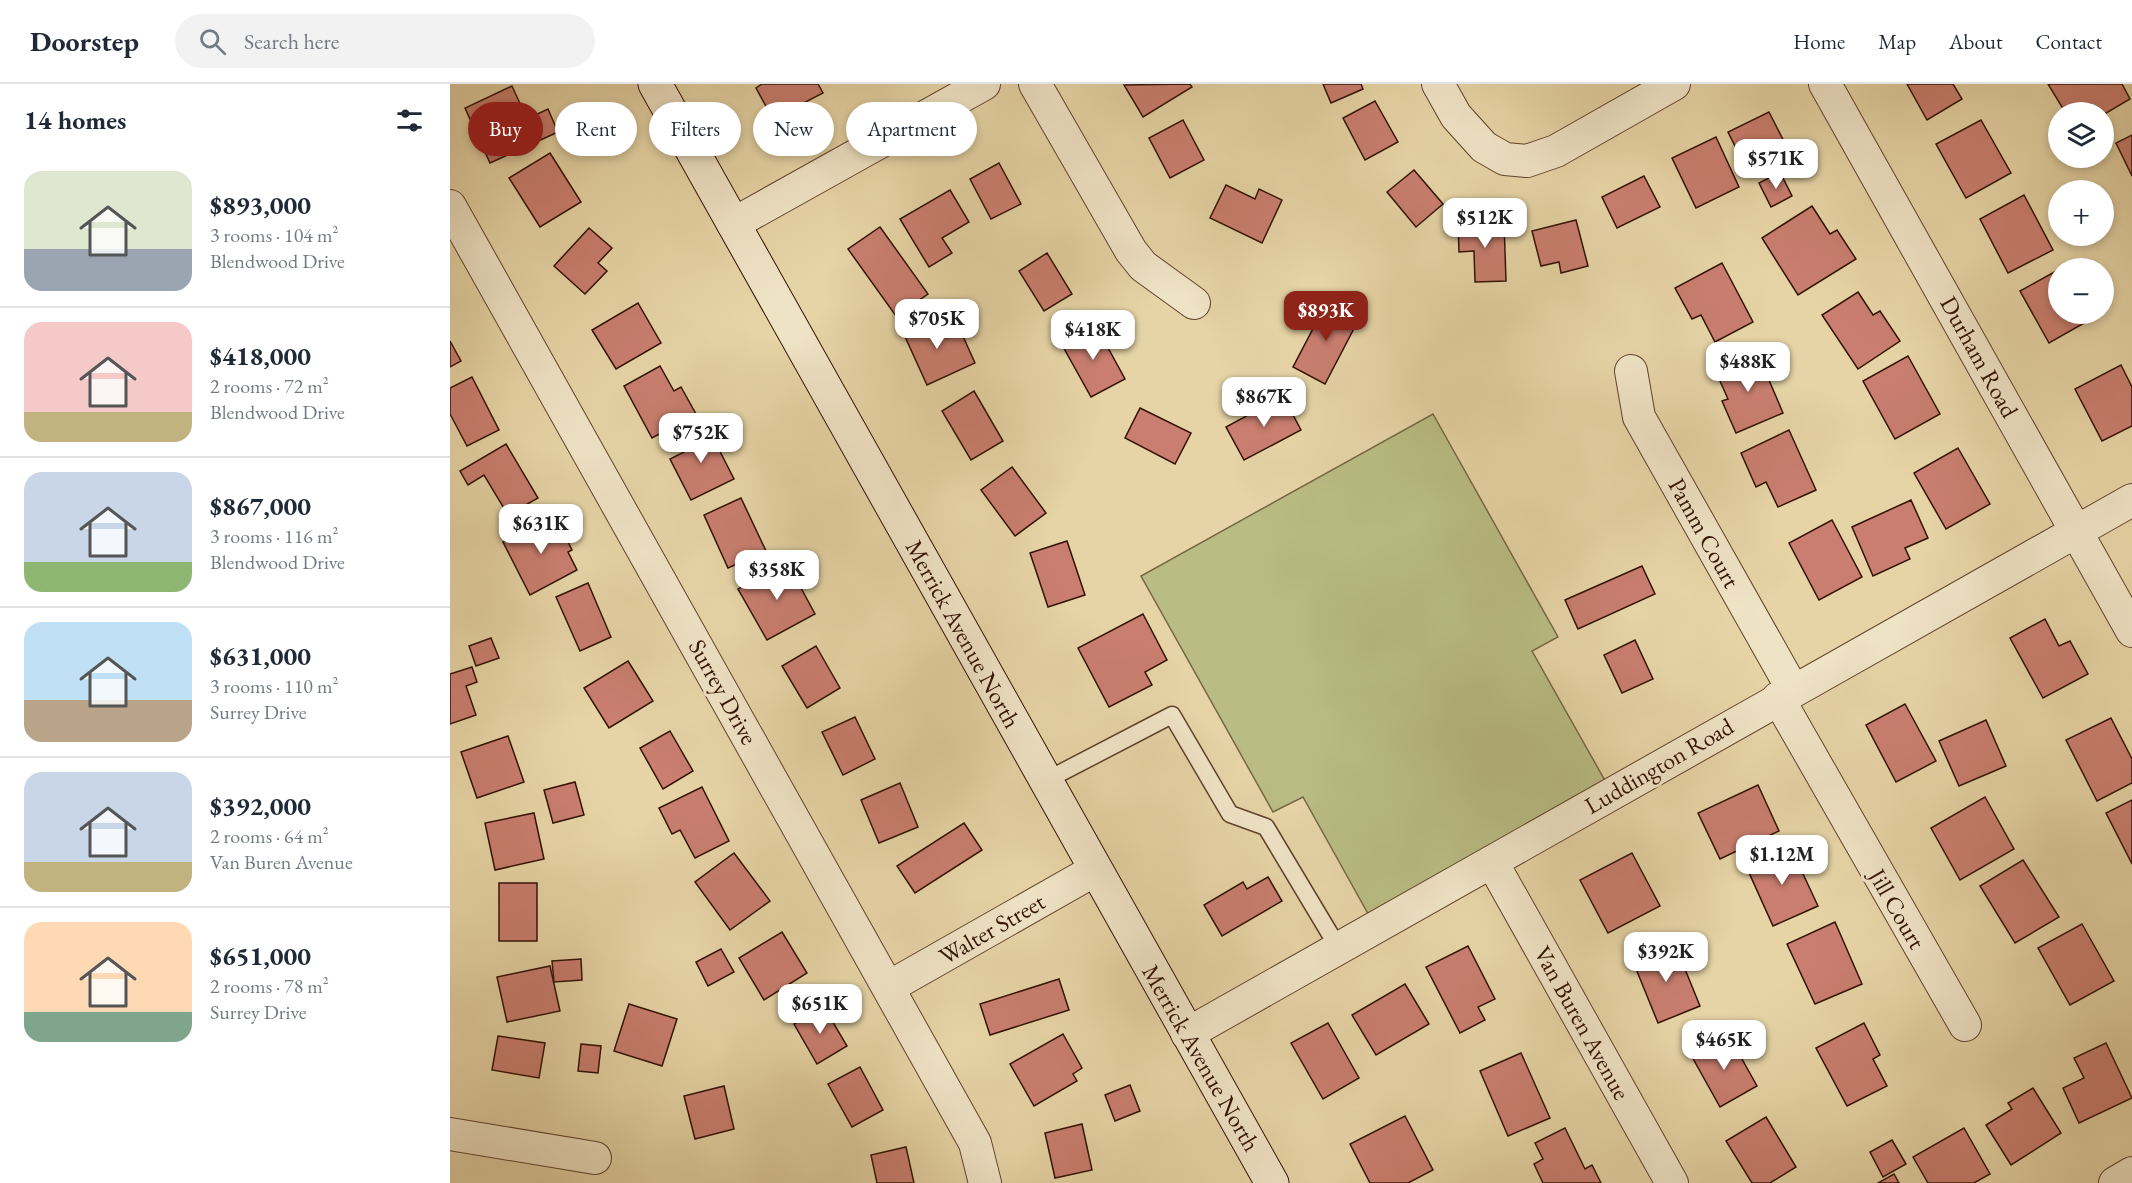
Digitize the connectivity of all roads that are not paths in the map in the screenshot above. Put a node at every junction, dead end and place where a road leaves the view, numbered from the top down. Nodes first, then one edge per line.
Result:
1 (655, 84) edge
2 (984, 84) edge
3 (1035, 84) edge
4 (1438, 84) edge
5 (1674, 84) edge
6 (1825, 84) edge
7 (450, 206) edge
8 (733, 224) junction
9 (1194, 303) dead end
10 (1631, 371) dead end
11 (2132, 500) edge
12 (2076, 531) junction
13 (2132, 631) edge
14 (1785, 694) junction
15 (1045, 781) junction
16 (1492, 862) junction
17 (1095, 870) junction
18 (1339, 949) junction
19 (889, 987) junction
20 (1965, 1025) dead end
21 (1187, 1034) junction
22 (450, 1134) edge
23 (595, 1158) dead end
24 (2132, 1173) edge
25 (985, 1183) edge
26 (1272, 1183) edge
27 (1672, 1183) edge
28 (2115, 1183) edge

1 - 8 main road, Merrick Avenue North
2 - 8 street
3 - 9 street
4 - 5 street
6 - 12 street, Durham Road
7 - 19 street, Surrey Drive
8 - 15 main road, Merrick Avenue North
10 - 14 street, Pamm Court
11 - 12 street, Luddington Road
12 - 13 street, Durham Road
12 - 14 street, Luddington Road
14 - 16 street, Luddington Road
14 - 20 street, Jill Court
15 - 17 main road, Merrick Avenue North
15 - 18 lane
16 - 18 street, Luddington Road
16 - 27 street, Van Buren Avenue
17 - 19 street, Walter Street
17 - 21 main road, Merrick Avenue North
18 - 21 street, Luddington Road
19 - 25 street, Surrey Drive
21 - 26 main road, Merrick Avenue North
22 - 23 street
24 - 28 street

